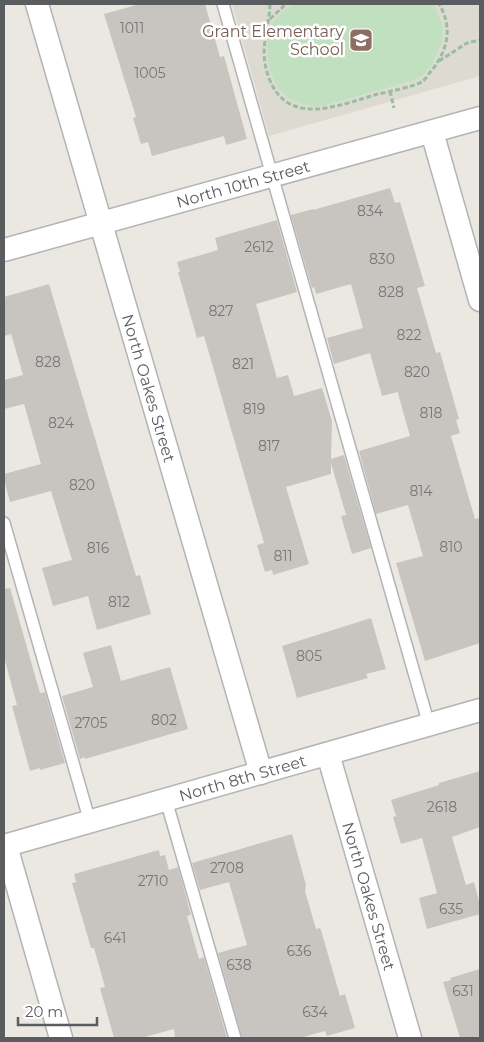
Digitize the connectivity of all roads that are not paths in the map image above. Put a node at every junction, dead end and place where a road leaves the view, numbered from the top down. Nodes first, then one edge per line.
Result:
1 (37, 4) edge
2 (223, 4) edge
3 (480, 118) edge
4 (432, 132) junction
5 (272, 176) junction
6 (100, 224) junction
7 (4, 250) edge
8 (480, 300) edge
9 (4, 523) edge
10 (480, 710) edge
11 (429, 725) junction
12 (328, 754) junction
13 (261, 773) junction
14 (166, 800) junction
15 (90, 822) junction
16 (5, 846) edge
17 (61, 1038) edge
18 (235, 1038) edge
19 (410, 1038) edge

1 - 6 street, North Oakes Street
2 - 5 lane
3 - 4 street, North 10th Street
4 - 5 street, North 10th Street
4 - 8 street
5 - 6 street, North 10th Street
5 - 11 lane
6 - 7 street, North 10th Street
6 - 13 street, North Oakes Street
9 - 15 lane
10 - 11 street, North 8th Street
11 - 12 street, North 8th Street
12 - 13 street, North 8th Street
12 - 19 street, North Oakes Street
13 - 14 street, North 8th Street
14 - 15 street, North 8th Street
14 - 18 lane
15 - 16 street, North 8th Street
16 - 17 street

